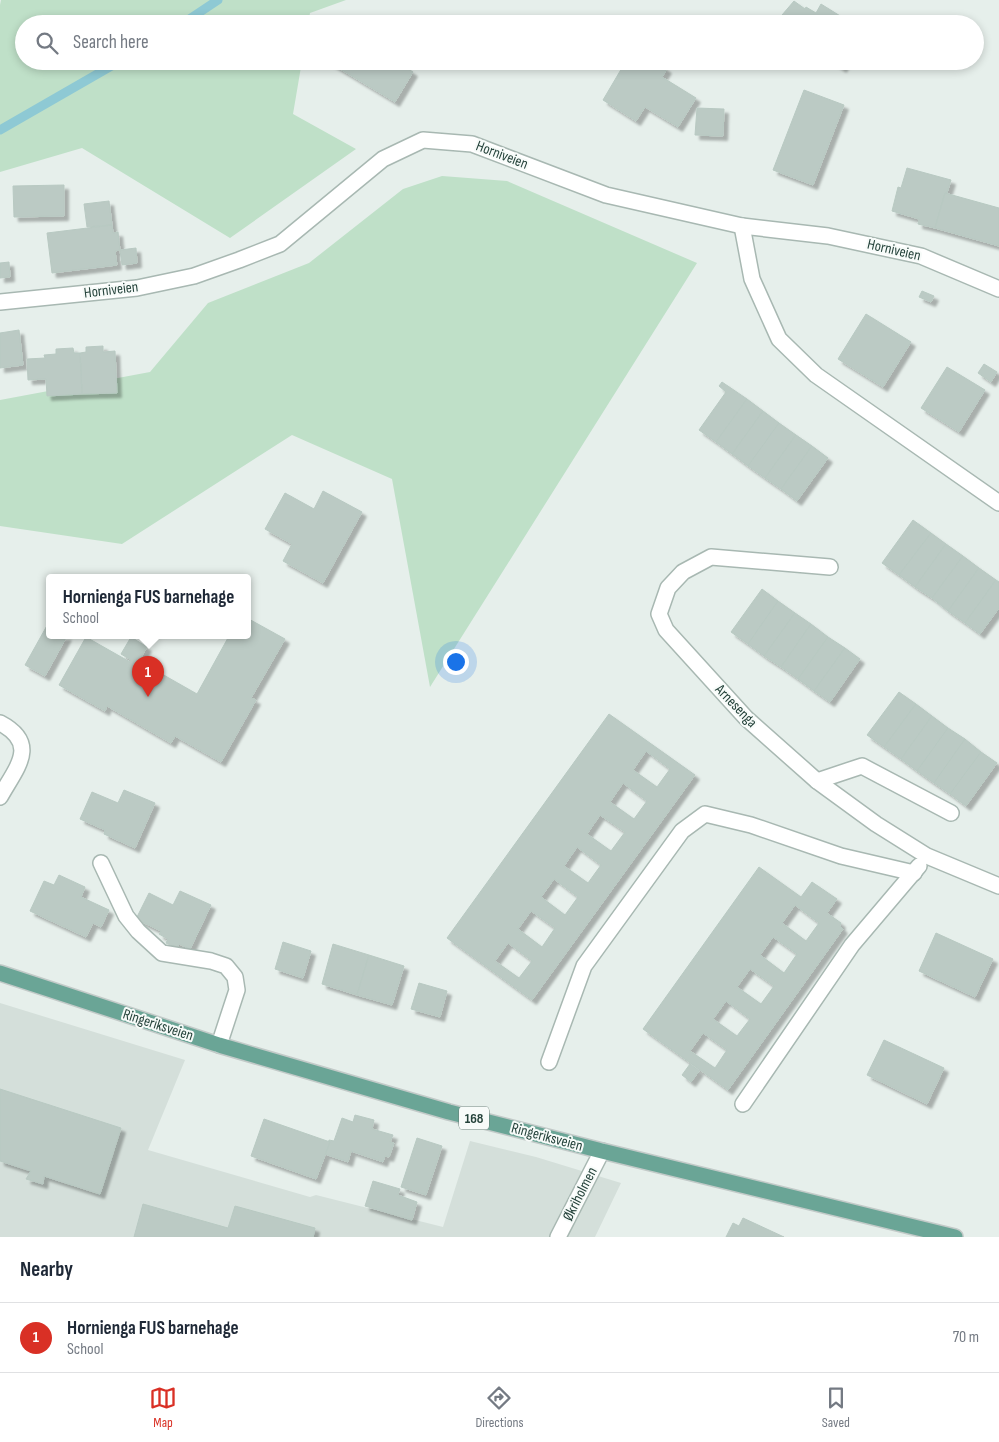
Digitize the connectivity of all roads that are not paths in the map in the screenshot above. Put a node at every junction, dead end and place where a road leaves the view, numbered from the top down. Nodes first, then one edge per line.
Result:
1 (742, 226) junction
2 (999, 289) edge
3 (0, 302) edge
4 (999, 503) edge
5 (830, 567) dead end
6 (0, 723) edge
7 (817, 781) junction
8 (0, 797) edge
9 (951, 813) dead end
10 (927, 856) junction
11 (101, 863) dead end
12 (914, 873) junction
13 (999, 886) edge
14 (0, 974) edge
15 (220, 1045) junction
16 (548, 1062) dead end
17 (743, 1104) dead end
18 (602, 1151) junction
19 (558, 1237) edge
20 (956, 1237) edge

1 - 2 street, Horniveien
1 - 3 street, Horniveien
1 - 4 street
5 - 7 street, Arnesenga
6 - 8 street
7 - 9 street
7 - 10 street, Arnesenga
10 - 12 street
10 - 13 street, Arnesenga
11 - 15 street
12 - 16 street
12 - 17 street
14 - 15 main road, Ringeriksveien / 168
15 - 18 main road, Ringeriksveien / 168
18 - 19 street, Økriholmen
18 - 20 main road, Ringeriksveien / 168

